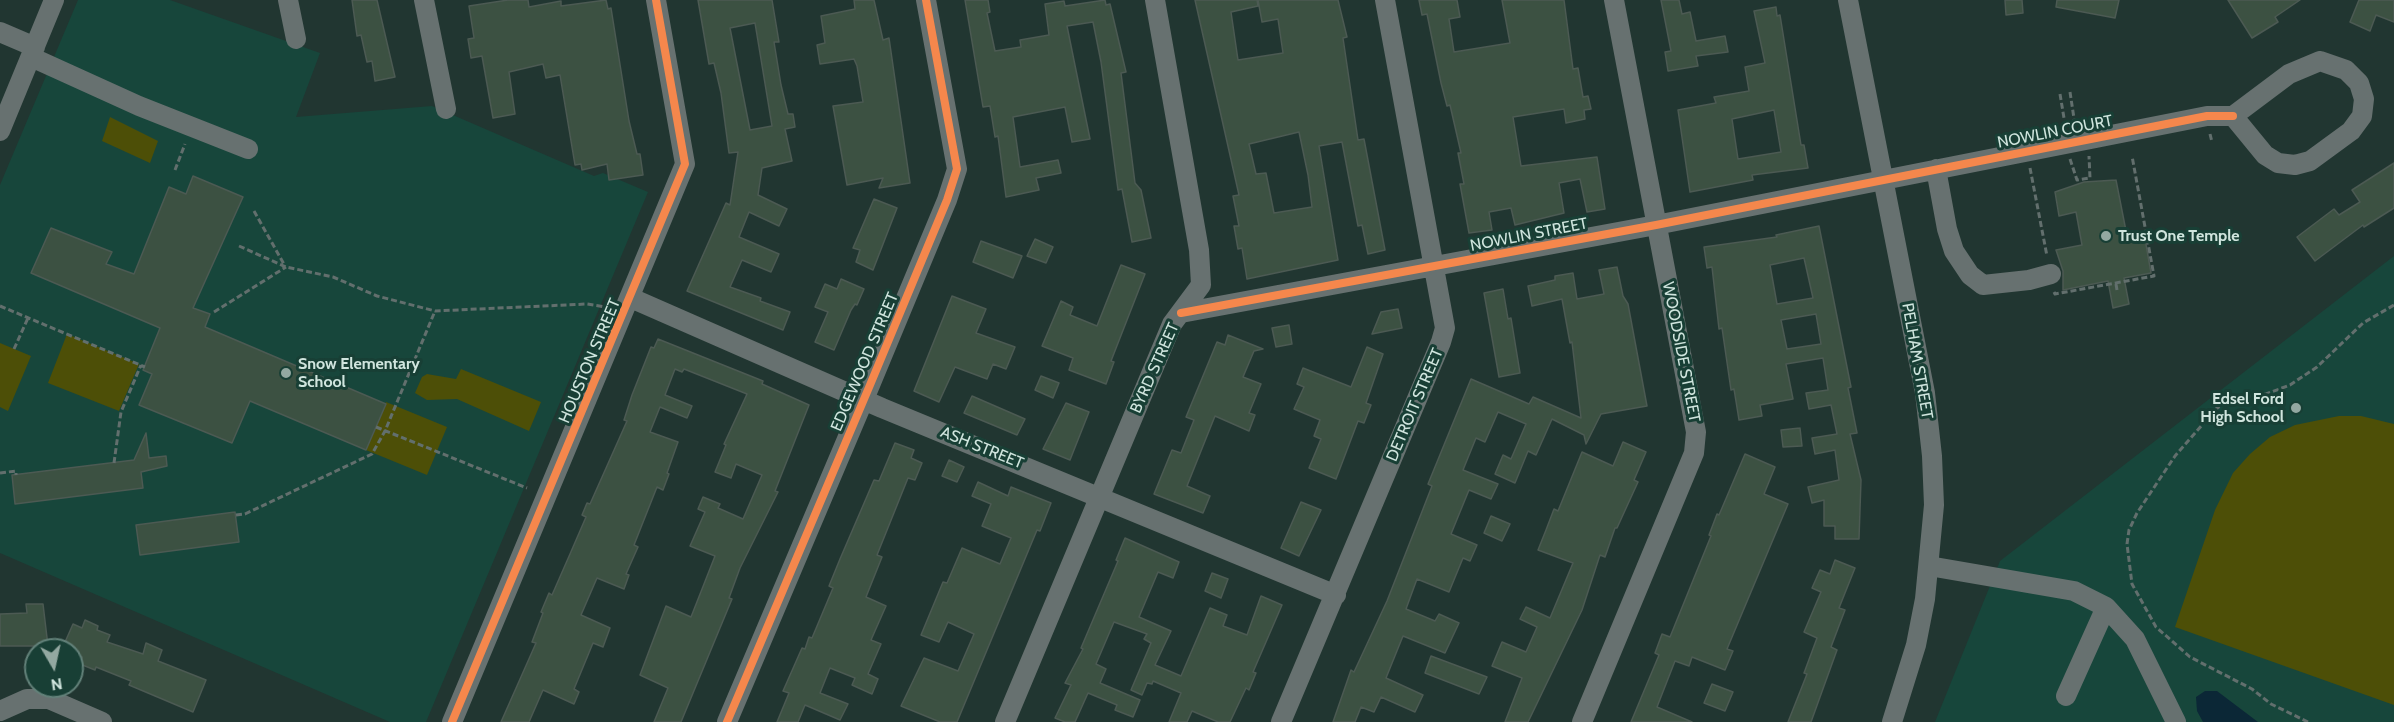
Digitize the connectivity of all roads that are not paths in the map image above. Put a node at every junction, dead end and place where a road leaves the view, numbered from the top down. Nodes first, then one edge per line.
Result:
1 (54, 0) edge
2 (288, 0) edge
3 (424, 0) edge
4 (656, 0) edge
5 (926, 0) edge
6 (1155, 0) edge
7 (1385, 0) edge
8 (1614, 0) edge
9 (1848, 0) edge
10 (0, 32) edge
11 (296, 39) dead end
12 (33, 52) junction
13 (446, 109) dead end
14 (2234, 116) junction
15 (0, 130) edge
16 (248, 149) dead end
17 (1936, 169) junction
18 (1882, 179) junction
19 (1656, 225) junction
20 (1436, 267) junction
21 (2051, 274) road end
22 (627, 306) junction
23 (1181, 314) junction
24 (864, 400) junction
25 (1101, 497) junction
26 (1929, 566) junction
27 (1336, 595) junction
28 (2106, 607) junction
29 (2066, 696) dead end
30 (0, 711) edge
31 (102, 722) edge
32 (452, 722) edge
33 (727, 722) edge
34 (1005, 722) edge
35 (1281, 722) edge
36 (1582, 722) edge
37 (1892, 722) edge
38 (2176, 722) edge

1 - 12 street
2 - 11 street
3 - 13 street
4 - 22 street, HOUSTON STREET
5 - 24 street, EDGEWOOD STREET
6 - 23 street, BYRD STREET
7 - 20 street, DETROIT STREET
8 - 19 street, WOODSIDE STREET
9 - 18 street, PELHAM STREET
10 - 12 street
12 - 15 street
12 - 16 street
14 - 14 street
14 - 17 street, NOWLIN COURT
17 - 18 street, NOWLIN COURT
17 - 21 street
18 - 19 street, NOWLIN STREET
18 - 26 street, PELHAM STREET
19 - 20 street, NOWLIN STREET
19 - 36 street, WOODSIDE STREET
20 - 23 street, NOWLIN STREET
20 - 27 street, DETROIT STREET
22 - 24 street, ASH STREET
22 - 32 street, HOUSTON STREET
23 - 25 street, BYRD STREET
24 - 25 street, ASH STREET
24 - 33 street, EDGEWOOD STREET
25 - 27 street, ASH STREET
25 - 34 street, BYRD STREET
26 - 28 street
26 - 37 street, PELHAM STREET
27 - 35 street, DETROIT STREET
28 - 29 street
28 - 38 street
30 - 31 street

